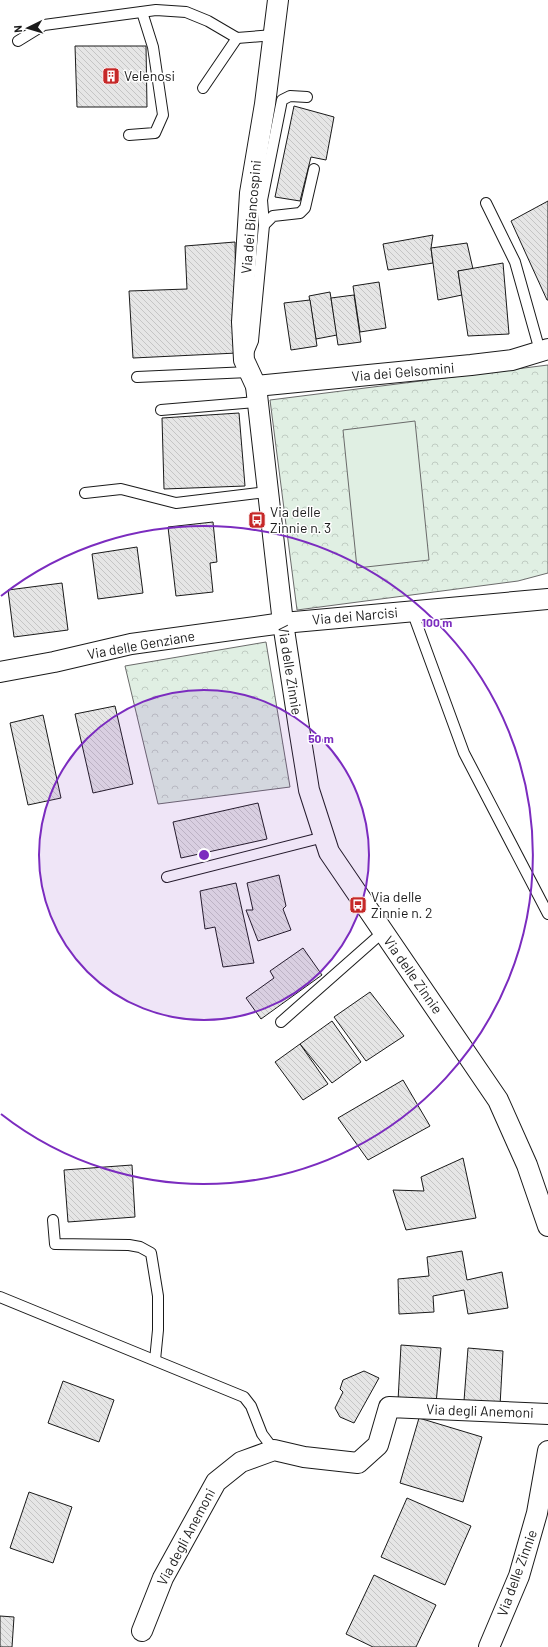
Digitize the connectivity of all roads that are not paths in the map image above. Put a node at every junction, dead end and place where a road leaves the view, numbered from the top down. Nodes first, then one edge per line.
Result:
1 (278, 0) edge
2 (142, 12) junction
3 (274, 35) junction
4 (237, 38) junction
5 (18, 41) dead end
6 (203, 88) dead end
7 (307, 97) dead end
8 (129, 135) dead end
9 (314, 169) dead end
10 (486, 203) dead end
11 (264, 225) junction
12 (544, 350) edge
13 (137, 377) dead end
14 (252, 380) junction
15 (161, 410) dead end
16 (267, 492) junction
17 (85, 493) dead end
18 (548, 599) edge
19 (412, 611) junction
20 (282, 622) junction
21 (0, 672) edge
22 (324, 837) junction
23 (167, 876) dead end
24 (548, 914) edge
25 (383, 932) junction
26 (282, 1022) dead end
27 (53, 1220) dead end
28 (548, 1226) edge
29 (0, 1297) edge
30 (155, 1360) junction
31 (548, 1414) edge
32 (274, 1450) junction
33 (548, 1451) edge
34 (142, 1631) dead end
35 (489, 1647) edge

1 - 3 street, Via dei Biancospini
2 - 4 lane
2 - 5 lane
2 - 8 lane
3 - 4 lane
3 - 14 street, Via dei Biancospini
4 - 6 lane
7 - 11 lane
9 - 11 lane
10 - 12 lane
11 - 14 lane
12 - 14 street, Via dei Gelsomini
13 - 14 lane
14 - 15 lane
14 - 16 street, Via delle Zinnie
16 - 17 lane
16 - 20 street, Via delle Zinnie
18 - 19 street, Via dei Narcisi
19 - 20 street, Via dei Narcisi
19 - 24 lane
20 - 21 street, Via delle Genziane
20 - 22 street, Via delle Zinnie
22 - 23 lane
22 - 25 street, Via delle Zinnie
25 - 26 lane
25 - 28 street, Via delle Zinnie
27 - 30 lane
29 - 30 lane
30 - 32 lane
31 - 32 street, Via degli Anemoni
32 - 34 street, Via degli Anemoni
33 - 35 street, Via delle Zinnie

